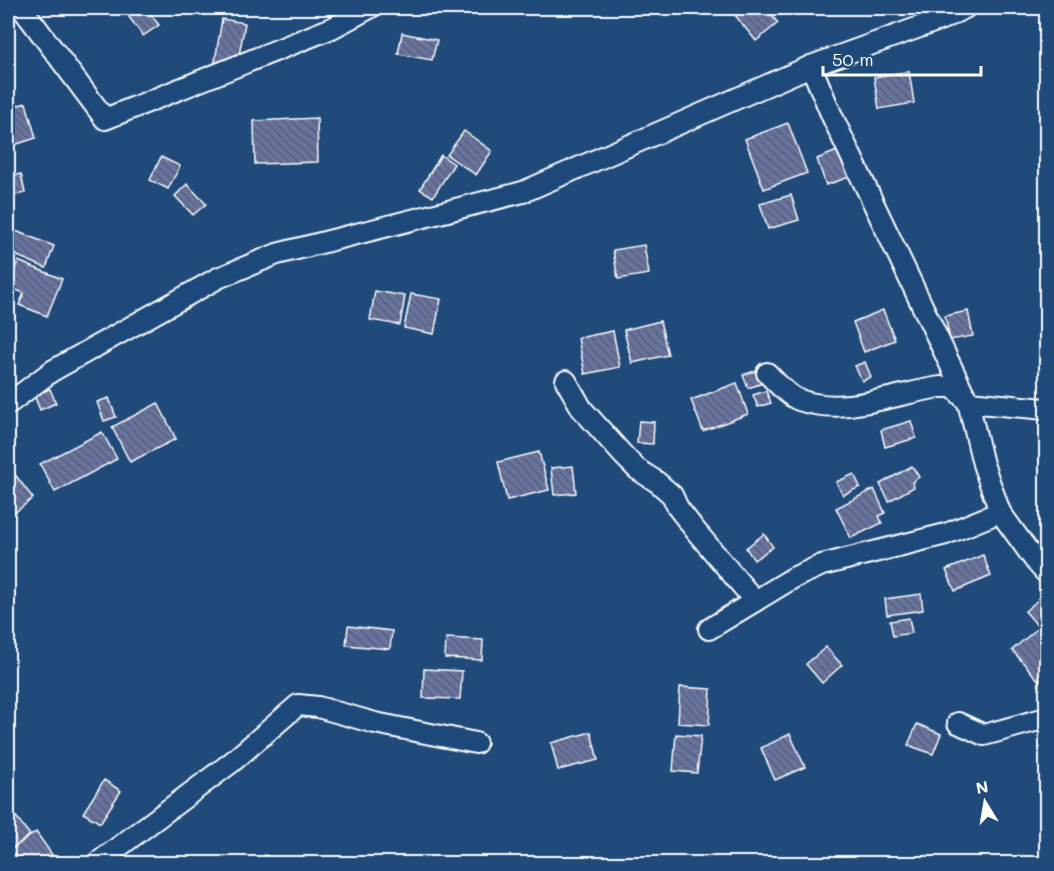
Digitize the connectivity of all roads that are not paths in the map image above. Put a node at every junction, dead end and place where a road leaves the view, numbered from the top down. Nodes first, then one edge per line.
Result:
1 (22, 8) edge
2 (370, 8) edge
3 (965, 8) edge
4 (811, 66) junction
5 (767, 374) dead end
6 (566, 381) dead end
7 (968, 402) junction
8 (8, 404) edge
9 (1047, 409) edge
10 (1000, 512) junction
11 (1047, 573) edge
12 (755, 601) junction
13 (709, 629) dead end
14 (1047, 718) edge
15 (958, 723) dead end
16 (476, 743) dead end
17 (96, 864) edge

1 - 2 street
3 - 4 street
4 - 7 street
4 - 8 street
5 - 7 street
6 - 12 street
7 - 9 street
7 - 10 street
10 - 11 street
10 - 12 street
12 - 13 street
14 - 15 street
16 - 17 street

